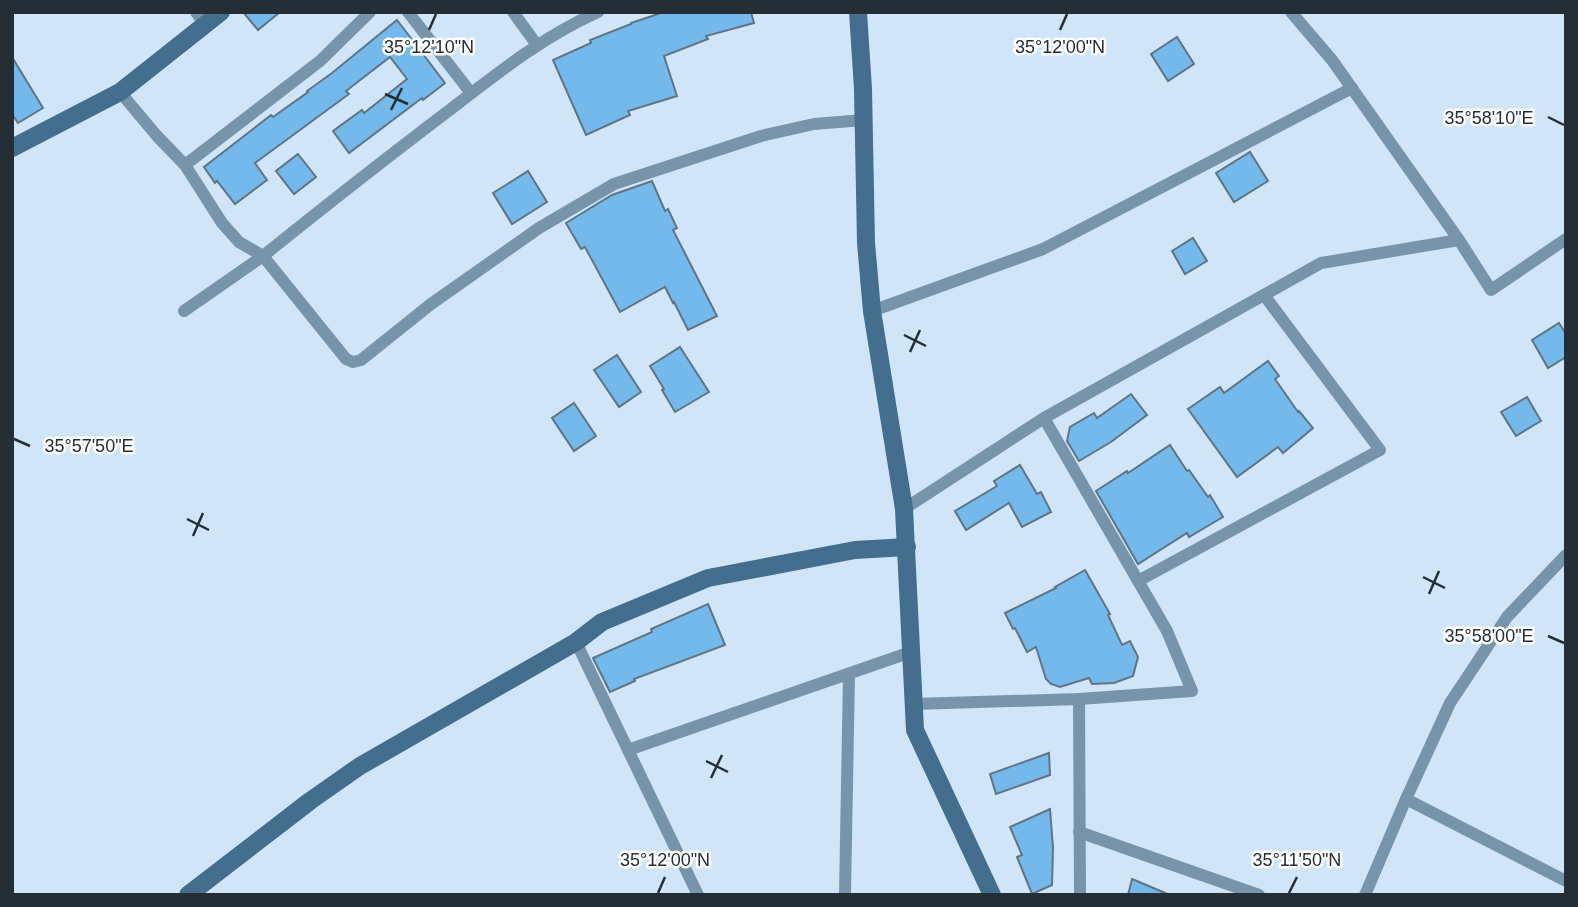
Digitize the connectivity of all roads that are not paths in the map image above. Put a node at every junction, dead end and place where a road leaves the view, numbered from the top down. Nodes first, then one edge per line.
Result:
1 (221, 12) edge
2 (370, 12) edge
3 (408, 12) edge
4 (513, 12) edge
5 (598, 12) edge
6 (858, 12) edge
7 (1291, 12) edge
8 (200, 19) edge
9 (537, 45) junction
10 (1352, 88) junction
11 (120, 92) junction
12 (471, 93) junction
13 (864, 120) junction
14 (12, 148) edge
15 (186, 165) junction
16 (1566, 239) edge
17 (1459, 240) junction
18 (263, 256) junction
19 (1264, 295) junction
20 (184, 311) dead end
21 (872, 311) junction
22 (1044, 418) junction
23 (904, 509) junction
24 (907, 547) junction
25 (1566, 555) edge
26 (1138, 581) junction
27 (576, 642) junction
28 (911, 652) junction
29 (849, 674) junction
30 (1079, 699) junction
31 (914, 704) junction
32 (628, 750) junction
33 (1406, 799) junction
34 (1079, 832) junction
35 (1566, 881) edge
36 (188, 895) edge
37 (698, 895) edge
38 (845, 895) edge
39 (992, 895) edge
40 (1080, 895) edge
41 (1259, 895) edge
42 (1365, 895) edge

1 - 8 street
2 - 15 street
3 - 12 street
4 - 9 street
5 - 9 street
6 - 13 street
7 - 10 street
8 - 11 street
9 - 12 street
10 - 17 street
10 - 21 street
11 - 14 street
11 - 15 street
12 - 18 street
13 - 18 street
13 - 21 street
15 - 18 street
16 - 17 street
17 - 19 street
18 - 20 street
19 - 22 street
19 - 26 street
21 - 23 street
22 - 23 street
22 - 26 street
23 - 24 street
24 - 27 street
24 - 28 street
25 - 33 street
26 - 30 street
27 - 32 street
27 - 36 street
28 - 29 street
28 - 31 street
29 - 32 street
29 - 38 street
30 - 31 street
30 - 34 street
31 - 39 street
32 - 37 street
33 - 35 street
33 - 42 street
34 - 40 street
34 - 41 street

